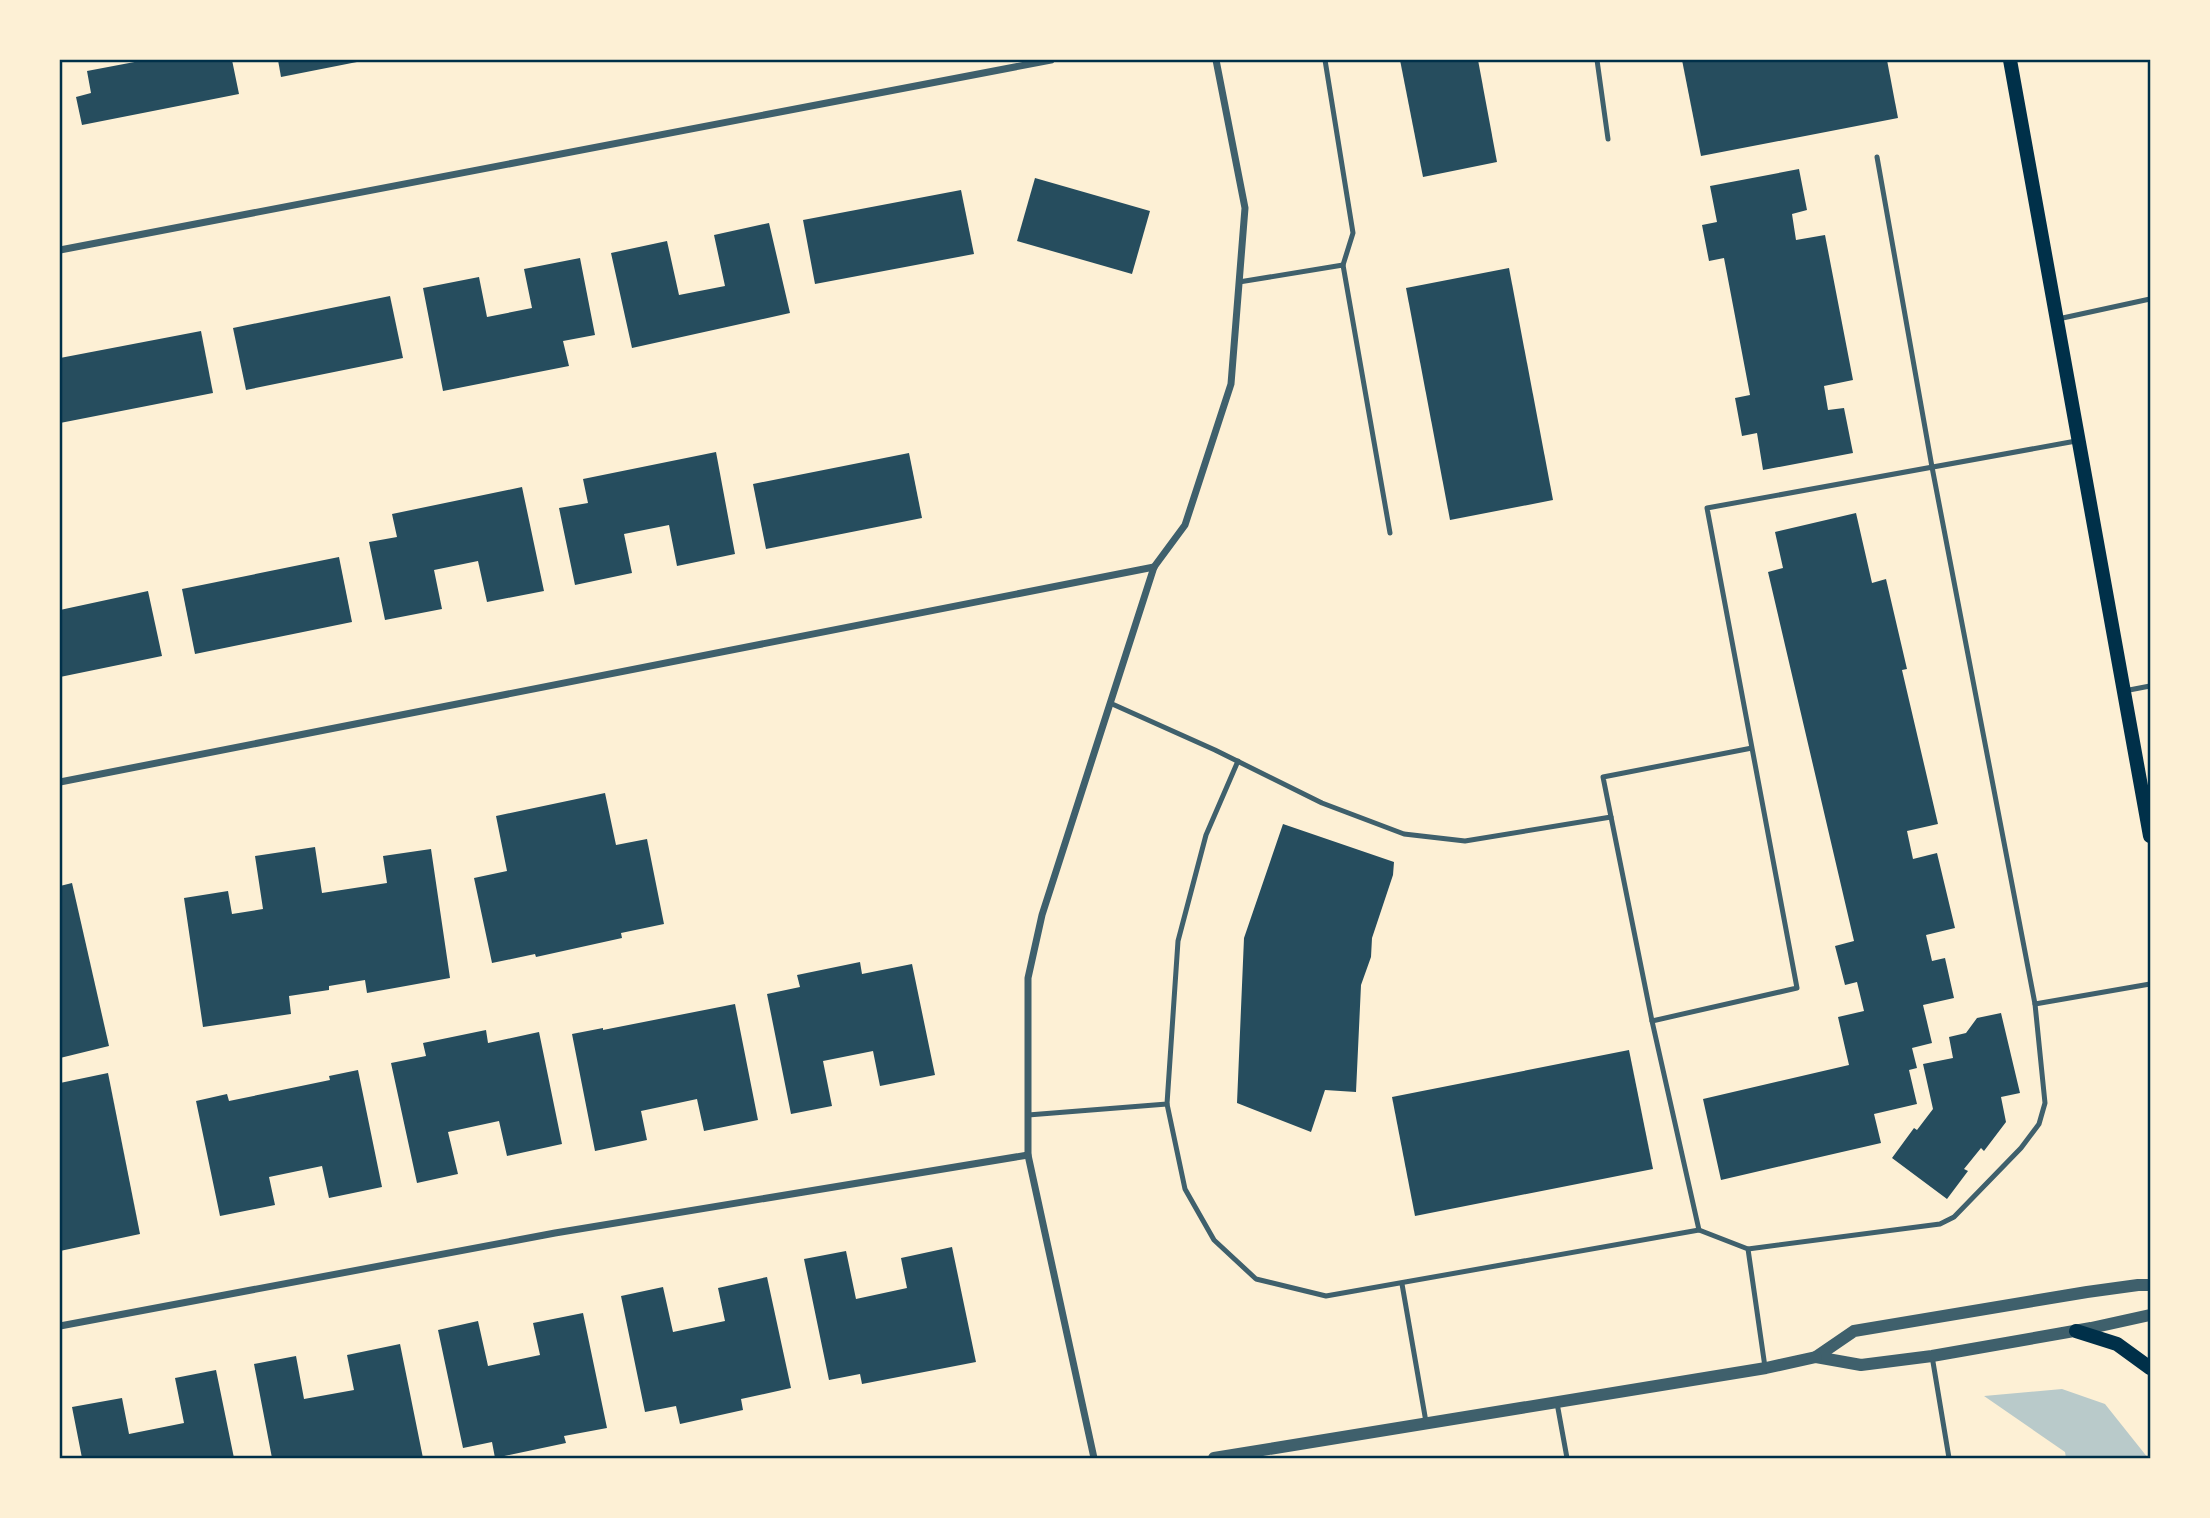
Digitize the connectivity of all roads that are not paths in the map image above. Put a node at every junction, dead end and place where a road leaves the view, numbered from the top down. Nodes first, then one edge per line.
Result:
1 (1051, 60) edge
2 (1216, 60) edge
3 (1325, 60) edge
4 (1597, 60) edge
5 (2010, 60) edge
6 (1608, 139) dead end
7 (1877, 157) dead end
8 (60, 250) edge
9 (1343, 265) junction
10 (1239, 282) junction
11 (2151, 299) edge
12 (2057, 319) junction
13 (2079, 441) junction
14 (1932, 467) junction
15 (1390, 533) dead end
16 (1154, 567) junction
17 (2151, 686) edge
18 (2124, 691) junction
19 (1110, 703) junction
20 (1752, 748) junction
21 (1238, 761) junction
22 (60, 782) edge
23 (1611, 817) junction
24 (2151, 836) edge
25 (2151, 984) edge
26 (2035, 1004) junction
27 (1652, 1021) junction
28 (1167, 1104) junction
29 (1028, 1115) junction
30 (1028, 1155) junction
31 (1699, 1230) junction
32 (1748, 1249) junction
33 (1402, 1284) junction
34 (2151, 1285) edge
35 (2151, 1315) edge
36 (60, 1326) edge
37 (2076, 1331) junction
38 (1932, 1356) junction
39 (1816, 1357) junction
40 (1766, 1368) junction
41 (2151, 1368) edge
42 (1557, 1403) junction
43 (1427, 1424) junction
44 (1094, 1458) edge
45 (1214, 1458) edge
46 (1567, 1458) edge
47 (1949, 1458) edge

1 - 8 street
2 - 10 street
3 - 9 lane
4 - 6 lane
5 - 12 main road
7 - 14 lane
9 - 10 lane
9 - 15 lane
10 - 16 street
11 - 12 lane
12 - 13 main road
13 - 14 lane
13 - 18 main road
14 - 20 lane
14 - 26 lane
16 - 19 street
16 - 22 street
17 - 18 lane
18 - 24 main road
19 - 21 lane
19 - 29 street
20 - 23 lane
20 - 27 lane
21 - 23 lane
21 - 28 lane
23 - 27 lane
25 - 26 lane
26 - 32 lane
27 - 31 lane
28 - 29 lane
28 - 33 lane
29 - 30 street
30 - 36 street
30 - 44 street
31 - 32 lane
31 - 33 lane
32 - 40 lane
33 - 43 lane
34 - 39 street
35 - 37 street
37 - 38 street
37 - 41 main road
38 - 39 street
38 - 47 lane
39 - 40 street
40 - 42 street
42 - 43 street
42 - 46 lane
43 - 45 street

